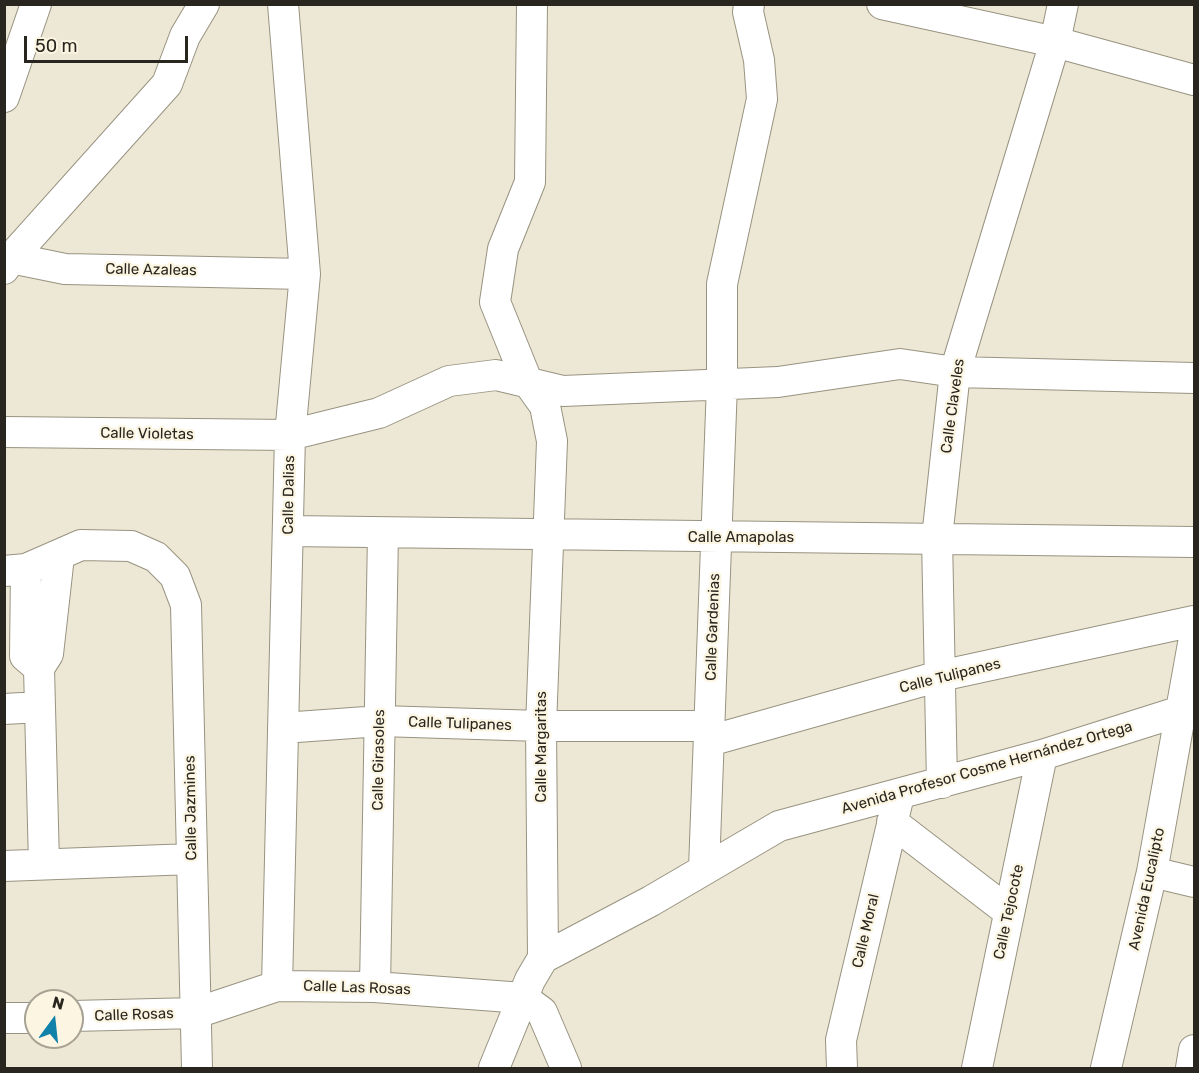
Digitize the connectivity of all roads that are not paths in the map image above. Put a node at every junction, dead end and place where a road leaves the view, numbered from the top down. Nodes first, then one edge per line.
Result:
1 (36, 4) edge
2 (204, 4) edge
3 (283, 4) edge
4 (532, 4) edge
5 (749, 4) edge
6 (882, 4) edge
7 (1063, 4) edge
8 (1054, 42) junction
9 (1194, 80) edge
10 (4, 97) edge
11 (8, 264) edge
12 (305, 273) junction
13 (954, 372) junction
14 (1194, 378) edge
15 (527, 381) junction
16 (722, 384) junction
17 (4, 432) edge
18 (290, 435) junction
19 (288, 531) junction
20 (383, 533) junction
21 (549, 536) junction
22 (716, 538) junction
23 (937, 538) junction
24 (1194, 542) edge
25 (59, 556) junction
26 (15, 570) edge
27 (1194, 621) edge
28 (1194, 638) edge
29 (39, 668) junction
30 (940, 676) junction
31 (40, 707) junction
32 (4, 709) edge
33 (1189, 709) edge
34 (380, 722) junction
35 (541, 726) junction
36 (283, 728) junction
37 (709, 733) junction
38 (1042, 755) junction
39 (942, 783) junction
40 (895, 809) junction
41 (192, 859) junction
42 (45, 864) junction
43 (4, 866) edge
44 (704, 869) junction
45 (1152, 872) junction
46 (1194, 882) edge
47 (1009, 912) junction
48 (543, 958) junction
49 (277, 986) junction
50 (375, 987) junction
51 (523, 998) junction
52 (196, 1013) junction
53 (84, 1016) edge
54 (4, 1018) edge
55 (24, 1018) edge
56 (1194, 1050) edge
57 (197, 1068) edge
58 (494, 1068) edge
59 (566, 1068) edge
60 (842, 1068) edge
61 (977, 1068) edge
62 (1106, 1068) edge
63 (1191, 1068) edge

1 - 10 street
2 - 11 street
3 - 12 street, Calle Dalias
4 - 15 street, Calle Margaritas
5 - 16 street, Calle Gardenias
6 - 8 street
7 - 8 street, Calle Claveles
8 - 9 street
8 - 13 street, Calle Claveles
11 - 12 street, Calle Azaleas
12 - 18 street, Calle Dalias
13 - 14 street, Calle Violetas
13 - 16 street, Calle Violetas
13 - 23 street, Calle Claveles
15 - 16 street, Calle Violetas
15 - 18 street, Calle Violetas
15 - 21 street, Calle Margaritas
16 - 22 street, Calle Gardenias
17 - 18 street, Calle Violetas
18 - 19 street, Calle Dalias
19 - 20 street, Calle Amapolas
19 - 36 street, Calle Dalias
20 - 21 street, Calle Amapolas
20 - 34 street, Calle Girasoles
21 - 22 street, Calle Amapolas
21 - 35 street, Calle Margaritas
22 - 23 street, Calle Amapolas
22 - 37 street, Calle Gardenias
23 - 24 street, Calle Amapolas
23 - 30 street, Calle Claveles
25 - 26 street
25 - 29 street
25 - 41 street, Calle Jazmines
26 - 29 street
27 - 30 street, Calle Tulipanes
28 - 33 street, Avenida Eucalipto
29 - 31 street
30 - 37 street, Calle Tulipanes
30 - 39 street, Calle Claveles
31 - 32 street
31 - 42 street
33 - 38 street, Avenida Profesor Cosme Hernández Ortega
33 - 45 street, Avenida Eucalipto
34 - 35 street, Calle Tulipanes
34 - 36 street, Calle Tulipanes
34 - 50 street, Calle Girasoles
35 - 37 street, Calle Tulipanes
35 - 48 street, Calle Margaritas
36 - 49 street, Calle Dalias
37 - 44 street, Calle Gardenias
38 - 39 street, Avenida Profesor Cosme Hernández Ortega
38 - 47 street, Calle Tejocote
39 - 40 street, Avenida Profesor Cosme Hernández Ortega
40 - 44 street, Avenida Profesor Cosme Hernández Ortega
40 - 47 street
40 - 60 street, Calle Moral
41 - 42 street
41 - 52 street, Calle Jazmines
42 - 43 street
44 - 48 street, Avenida Profesor Cosme Hernández Ortega
45 - 46 street
45 - 62 street, Avenida Eucalipto
47 - 61 street, Calle Tejocote
48 - 51 street
49 - 50 street, Calle Las Rosas
49 - 52 street, Calle Las Rosas
50 - 51 street, Calle Las Rosas
51 - 58 street
51 - 59 street
52 - 53 street, Calle Rosas
52 - 57 street, Calle Jazmines
54 - 55 street
56 - 63 street

